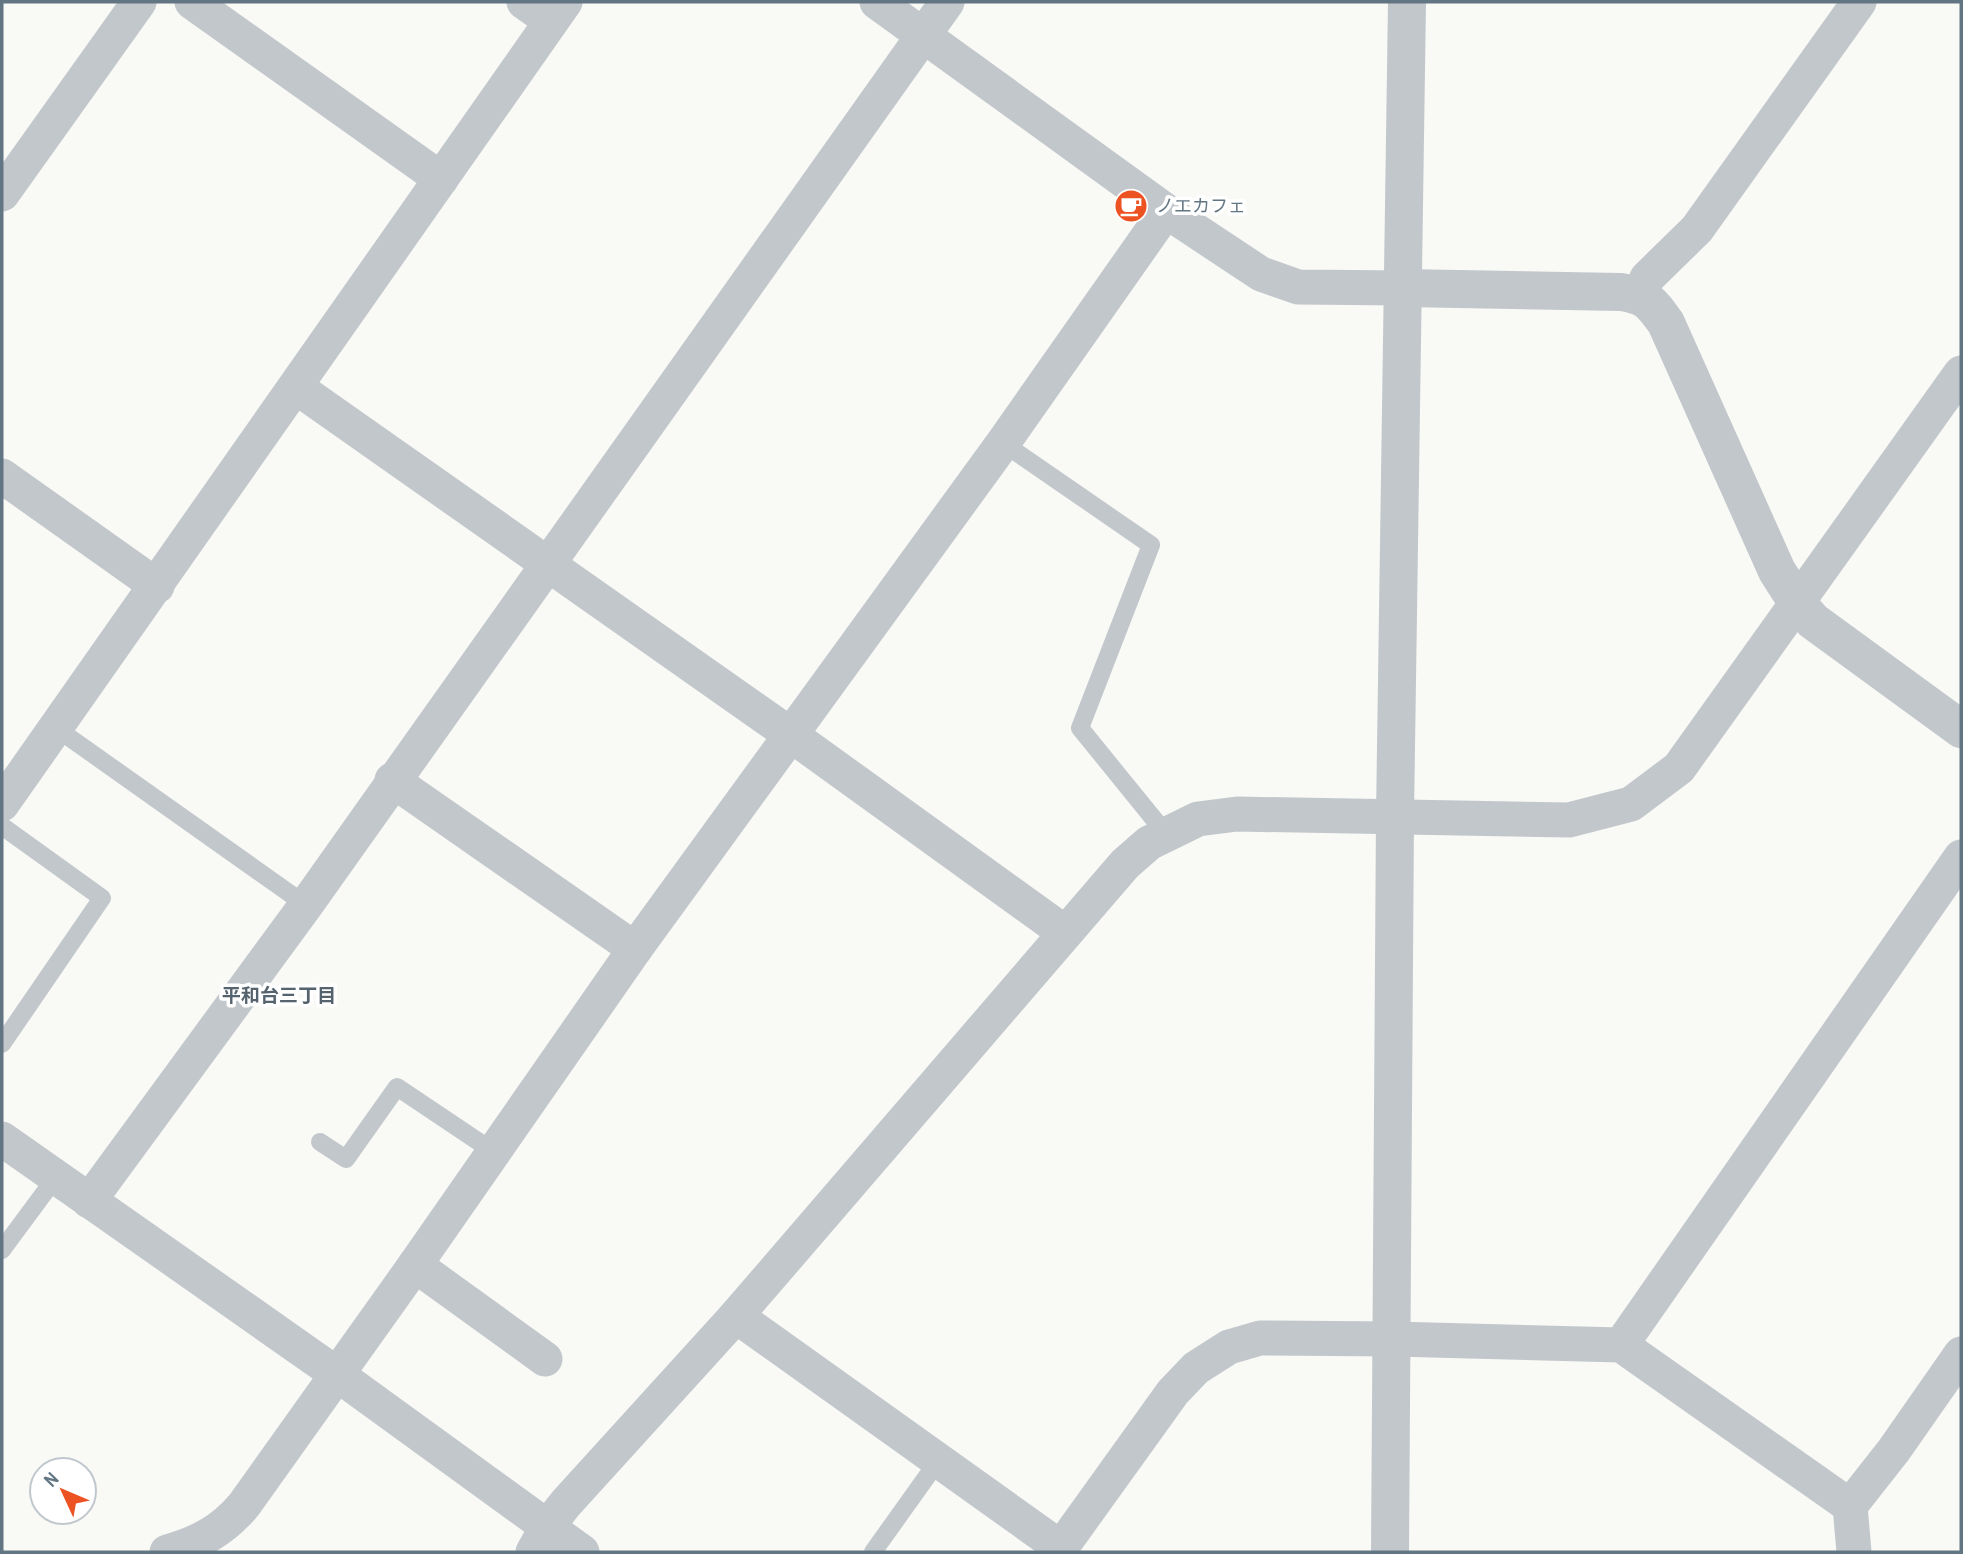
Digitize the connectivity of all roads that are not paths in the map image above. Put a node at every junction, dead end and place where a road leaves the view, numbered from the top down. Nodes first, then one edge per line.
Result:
1 (139, 2) edge
2 (192, 2) edge
3 (877, 2) edge
4 (947, 2) edge
5 (1407, 2) edge
6 (1859, 2) edge
7 (547, 8) edge
8 (923, 36) junction
9 (441, 179) junction
10 (2, 194) edge
11 (1166, 211) junction
12 (1403, 288) junction
13 (1640, 295) junction
14 (1961, 373) edge
15 (296, 387) junction
16 (1003, 443) junction
17 (2, 476) edge
18 (548, 566) junction
19 (157, 586) junction
20 (1798, 604) junction
21 (56, 728) junction
22 (1961, 729) edge
23 (791, 736) junction
24 (393, 780) junction
25 (2, 804) edge
26 (1395, 816) junction
27 (2, 826) edge
28 (1166, 834) junction
29 (1961, 858) edge
30 (306, 905) junction
31 (1064, 932) junction
32 (635, 949) junction
33 (2, 1044) edge
34 (2, 1139) edge
35 (320, 1142) dead end
36 (494, 1152) junction
37 (56, 1177) junction
38 (89, 1201) junction
39 (2, 1251) edge
40 (415, 1265) junction
41 (736, 1316) junction
42 (1392, 1339) junction
43 (1621, 1345) junction
44 (1961, 1354) edge
45 (545, 1359) dead end
46 (338, 1375) junction
47 (938, 1461) junction
48 (1850, 1506) junction
49 (540, 1540) edge
50 (1060, 1550) edge
51 (167, 1552) edge
52 (582, 1552) edge
53 (873, 1552) edge
54 (1390, 1552) edge
55 (1854, 1552) edge

1 - 10 street
2 - 9 street
3 - 8 street
4 - 8 street
5 - 12 street
6 - 13 street
7 - 9 street
8 - 11 street
8 - 18 street
9 - 15 street
11 - 12 street
11 - 16 street
12 - 13 street
12 - 26 street
13 - 20 street
14 - 20 street
15 - 18 street
15 - 19 street
16 - 23 street
16 - 28 lane
17 - 19 street
18 - 23 street
18 - 24 street
19 - 21 street
20 - 22 street
20 - 26 street
21 - 25 street
21 - 30 lane
23 - 31 street
23 - 32 street
24 - 30 street
24 - 32 street
26 - 28 street
26 - 42 street
27 - 33 lane
28 - 31 street
29 - 43 street
30 - 38 street
31 - 41 street
32 - 36 street
34 - 37 street
35 - 36 lane
36 - 40 street
37 - 38 street
37 - 39 lane
38 - 46 street
40 - 45 street
40 - 46 street
41 - 47 street
41 - 49 street
42 - 43 street
42 - 50 street
42 - 54 street
43 - 48 street
44 - 48 street
46 - 49 street
46 - 51 street
47 - 50 street
47 - 53 lane
48 - 55 street
49 - 52 street

